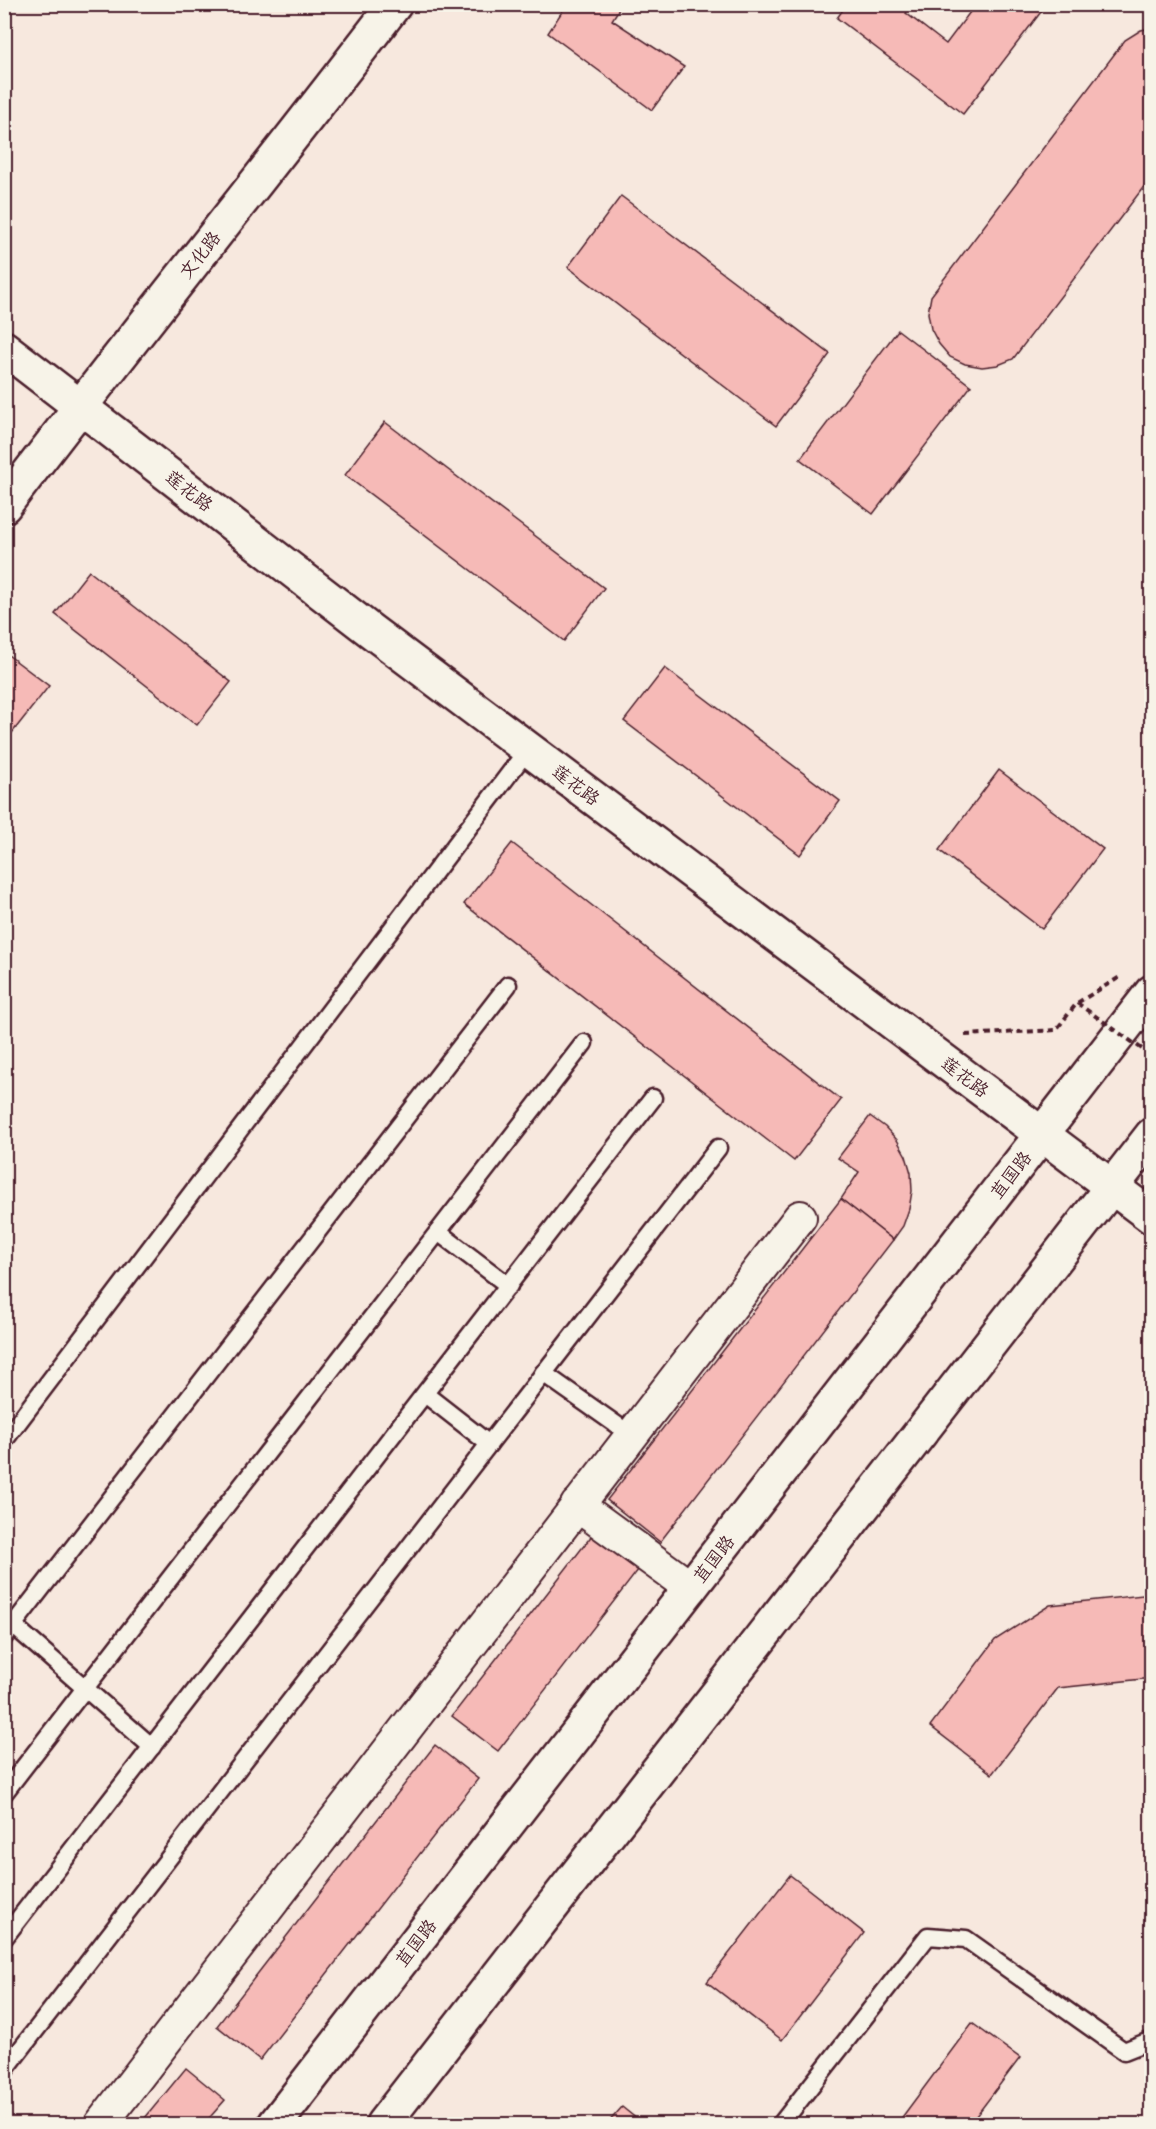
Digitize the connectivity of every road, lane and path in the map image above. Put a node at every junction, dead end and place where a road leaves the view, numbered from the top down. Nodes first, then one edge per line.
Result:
1 (395, 4) edge
2 (4, 348) edge
3 (80, 406) junction
4 (4, 506) edge
5 (528, 749) junction
6 (1124, 975) dead end
7 (508, 985) dead end
8 (1152, 992) edge
9 (1077, 1003) junction
10 (912, 1038) junction
11 (584, 1043) dead end
12 (1152, 1056) edge
13 (653, 1098) dead end
14 (1042, 1135) junction
15 (1152, 1135) edge
16 (718, 1148) dead end
17 (1111, 1187) junction
18 (800, 1217) dead end
19 (1152, 1217) edge
20 (438, 1232) junction
21 (509, 1286) junction
22 (543, 1373) junction
23 (426, 1394) junction
24 (631, 1435) junction
25 (4, 1441) edge
26 (489, 1444) junction
27 (577, 1505) junction
28 (691, 1588) junction
29 (9, 1631) edge
30 (85, 1689) junction
31 (152, 1748) junction
32 (4, 1793) edge
33 (4, 1938) edge
34 (1152, 2040) edge
35 (4, 2071) edge
36 (101, 2124) edge
37 (275, 2124) edge
38 (383, 2124) edge
39 (781, 2124) edge

1 - 3 main road, 文化路
2 - 3 main road, 莲花路
3 - 4 main road, 文化路
3 - 5 main road, 莲花路
5 - 10 main road, 莲花路
5 - 25 lane
6 - 9 path
7 - 29 lane
8 - 14 main road, 苴国路
9 - 10 path
9 - 12 path, bridge
10 - 14 main road, 莲花路
11 - 20 lane
13 - 21 lane
14 - 17 main road, 莲花路
14 - 28 main road, 苴国路
15 - 17 main road
16 - 22 lane
17 - 19 main road, 莲花路
17 - 38 main road
18 - 24 street
20 - 21 lane
20 - 30 lane
21 - 23 lane
22 - 24 lane
22 - 26 lane
23 - 26 lane
23 - 31 lane
24 - 27 street
26 - 35 lane
27 - 28 street
27 - 36 street
28 - 37 main road, 苴国路
29 - 30 lane
30 - 31 lane
30 - 32 lane
31 - 33 lane
34 - 39 lane

